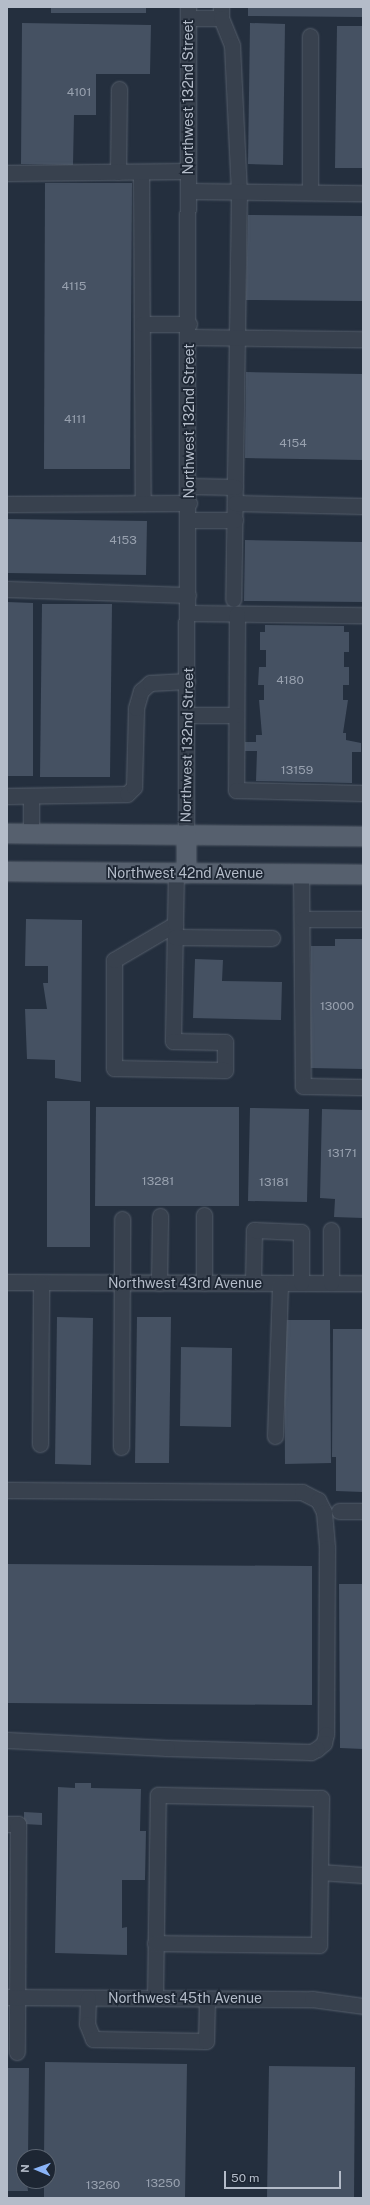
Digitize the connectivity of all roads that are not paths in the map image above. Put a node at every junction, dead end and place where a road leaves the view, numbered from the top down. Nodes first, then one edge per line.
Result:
1 (188, 12) edge
2 (221, 13) edge
3 (310, 36) dead end
4 (119, 89) dead end
5 (188, 171) junction
6 (118, 172) junction
7 (141, 172) junction
8 (7, 173) edge
9 (188, 190) junction
10 (239, 191) junction
11 (310, 192) junction
12 (363, 193) edge
13 (142, 324) junction
14 (189, 330) junction
15 (238, 338) junction
16 (363, 339) edge
17 (189, 486) junction
18 (235, 487) junction
19 (143, 502) junction
20 (189, 503) junction
21 (235, 503) junction
22 (7, 504) edge
23 (363, 506) edge
24 (189, 520) junction
25 (235, 520) junction
26 (7, 589) edge
27 (188, 595) junction
28 (233, 599) dead end
29 (188, 613) junction
30 (236, 614) junction
31 (363, 615) edge
32 (187, 681) junction
33 (187, 715) junction
34 (236, 715) junction
35 (363, 793) edge
36 (7, 796) edge
37 (31, 796) junction
38 (7, 833) edge
39 (31, 834) junction
40 (186, 834) junction
41 (363, 836) edge
42 (7, 871) edge
43 (181, 873) junction
44 (301, 874) junction
45 (363, 874) edge
46 (302, 919) junction
47 (363, 919) edge
48 (175, 930) junction
49 (272, 938) dead end
50 (363, 1086) edge
51 (160, 1216) dead end
52 (204, 1216) dead end
53 (122, 1219) dead end
54 (332, 1230) dead end
55 (7, 1282) edge
56 (40, 1283) junction
57 (122, 1283) junction
58 (159, 1283) junction
59 (204, 1283) junction
60 (253, 1283) junction
61 (280, 1283) junction
62 (301, 1283) junction
63 (331, 1283) junction
64 (363, 1283) edge
65 (275, 1436) dead end
66 (40, 1444) dead end
67 (122, 1447) dead end
68 (7, 1490) edge
69 (339, 1511) dead end
70 (363, 1511) edge
71 (7, 1740) edge
72 (7, 1824) edge
73 (320, 1872) junction
74 (363, 1875) edge
75 (155, 1943) junction
76 (12, 1949) edge
77 (12, 1997) edge
78 (88, 1998) junction
79 (154, 1998) junction
80 (206, 1999) junction
81 (363, 2006) edge
82 (17, 2052) dead end

1 - 2 street
1 - 5 street, Northwest 132nd Street
2 - 10 street
3 - 11 street
4 - 6 street
5 - 7 street
5 - 9 street, Northwest 132nd Street
6 - 7 street
6 - 8 street
7 - 13 street
9 - 10 street
9 - 14 street, Northwest 132nd Street
10 - 11 street
10 - 15 street
11 - 12 street
13 - 14 street
13 - 19 street
14 - 15 street
14 - 17 street, Northwest 132nd Street
15 - 16 street
15 - 18 street
17 - 18 street
17 - 20 street, Northwest 132nd Street
18 - 21 street
19 - 20 street
19 - 22 street
20 - 24 street, Northwest 132nd Street
21 - 23 street
21 - 25 street
24 - 25 street
24 - 27 street, Northwest 132nd Street
25 - 28 street
26 - 27 street
27 - 29 street, Northwest 132nd Street
29 - 30 street
29 - 32 street, Northwest 132nd Street
30 - 31 street
30 - 34 street
32 - 33 street, Northwest 132nd Street
32 - 37 street
33 - 34 street
33 - 40 street, Northwest 132nd Street
34 - 35 street
36 - 37 street
37 - 39 street
38 - 39 main road
39 - 40 main road
40 - 41 main road
40 - 43 main road
42 - 43 main road, Northwest 42nd Avenue
43 - 44 main road, Northwest 42nd Avenue
43 - 48 street
44 - 45 main road, Northwest 42nd Avenue
44 - 46 street
46 - 47 street
46 - 50 street
48 - 48 street
48 - 49 street
51 - 58 street
52 - 59 street
53 - 57 street
54 - 63 street
55 - 56 street, Northwest 43rd Avenue
56 - 57 street, Northwest 43rd Avenue
56 - 66 street
57 - 58 street, Northwest 43rd Avenue
57 - 67 street
58 - 59 street, Northwest 43rd Avenue
59 - 60 street, Northwest 43rd Avenue
60 - 61 street, Northwest 43rd Avenue
60 - 62 street
61 - 62 street, Northwest 43rd Avenue
61 - 65 street
62 - 63 street, Northwest 43rd Avenue
63 - 64 street, Northwest 43rd Avenue
68 - 71 street
69 - 70 street
72 - 76 street
73 - 74 street
73 - 75 street
73 - 75 street
75 - 79 street
76 - 77 street
77 - 78 street, Northwest 45th Avenue
77 - 82 street
78 - 79 street, Northwest 45th Avenue
78 - 80 street
79 - 80 street, Northwest 45th Avenue
80 - 81 street, Northwest 45th Avenue

